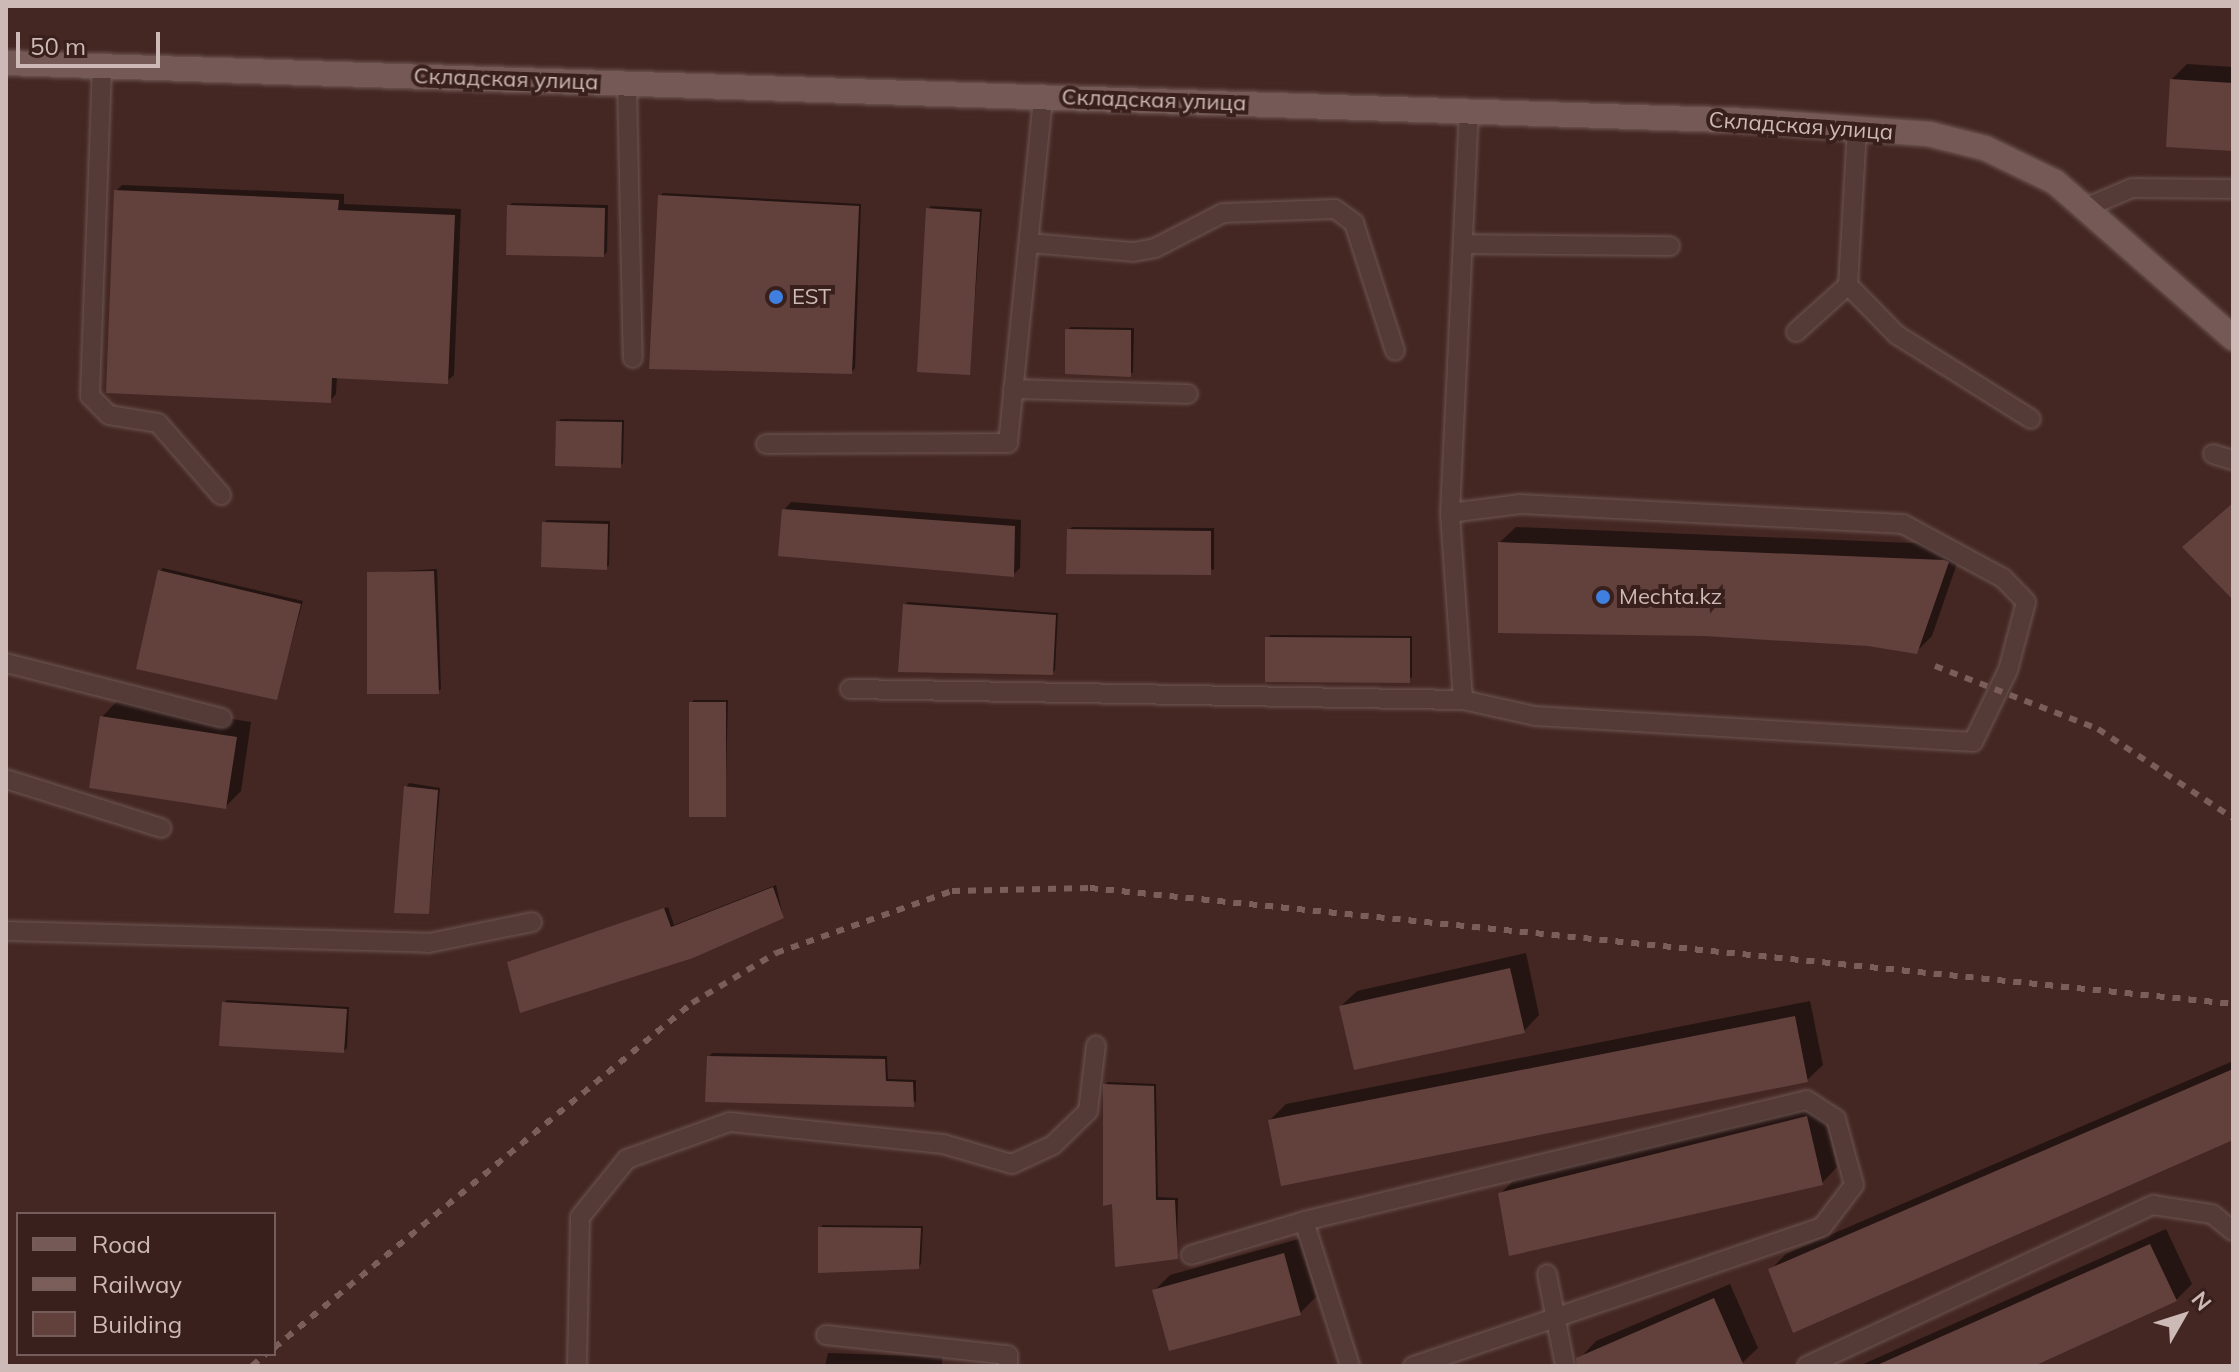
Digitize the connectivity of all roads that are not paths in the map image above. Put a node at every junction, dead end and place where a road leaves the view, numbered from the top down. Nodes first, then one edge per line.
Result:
1 (6, 63) edge
2 (102, 66) junction
3 (627, 83) junction
4 (1043, 96) junction
5 (1469, 112) junction
6 (1857, 129) junction
7 (2233, 189) edge
8 (2087, 207) junction
9 (1029, 243) junction
10 (1466, 244) junction
11 (1670, 246) dead end
12 (1848, 285) junction
13 (1796, 332) dead end
14 (2233, 338) edge
15 (1395, 351) dead end
16 (633, 358) dead end
17 (1013, 389) junction
18 (1188, 394) dead end
19 (2031, 419) dead end
20 (766, 444) dead end
21 (2213, 454) dead end
22 (2233, 460) edge
23 (221, 495) dead end
24 (1450, 513) junction
25 (6, 663) edge
26 (850, 689) dead end
27 (1463, 700) junction
28 (222, 718) dead end
29 (6, 779) edge
30 (161, 828) dead end
31 (532, 922) dead end
32 (6, 931) edge
33 (1096, 1045) dead end
34 (1304, 1221) junction
35 (2233, 1231) edge
36 (1191, 1255) dead end
37 (1547, 1274) dead end
38 (1556, 1321) junction
39 (826, 1335) dead end
40 (577, 1366) edge
41 (1008, 1366) edge
42 (1350, 1366) edge
43 (1413, 1366) edge
44 (1565, 1366) edge
45 (1807, 1366) edge

1 - 2 main road, Складская улица
2 - 3 main road, Складская улица
2 - 23 lane
3 - 4 main road, Складская улица
3 - 16 lane
4 - 5 main road, Складская улица
4 - 9 lane
5 - 6 main road, Складская улица
5 - 10 lane
6 - 8 main road, Складская улица
6 - 12 lane
7 - 8 lane
8 - 14 main road, Складская улица
9 - 15 lane
9 - 17 lane
10 - 11 lane
10 - 24 lane
12 - 13 lane
12 - 19 lane
17 - 18 lane
17 - 20 lane
21 - 22 lane
24 - 27 lane
24 - 27 lane
25 - 28 lane
26 - 27 lane
29 - 30 lane
31 - 32 lane
33 - 40 lane
34 - 36 lane
34 - 38 lane
34 - 42 lane
35 - 45 lane
37 - 38 lane
38 - 43 lane
38 - 44 lane
39 - 41 lane

